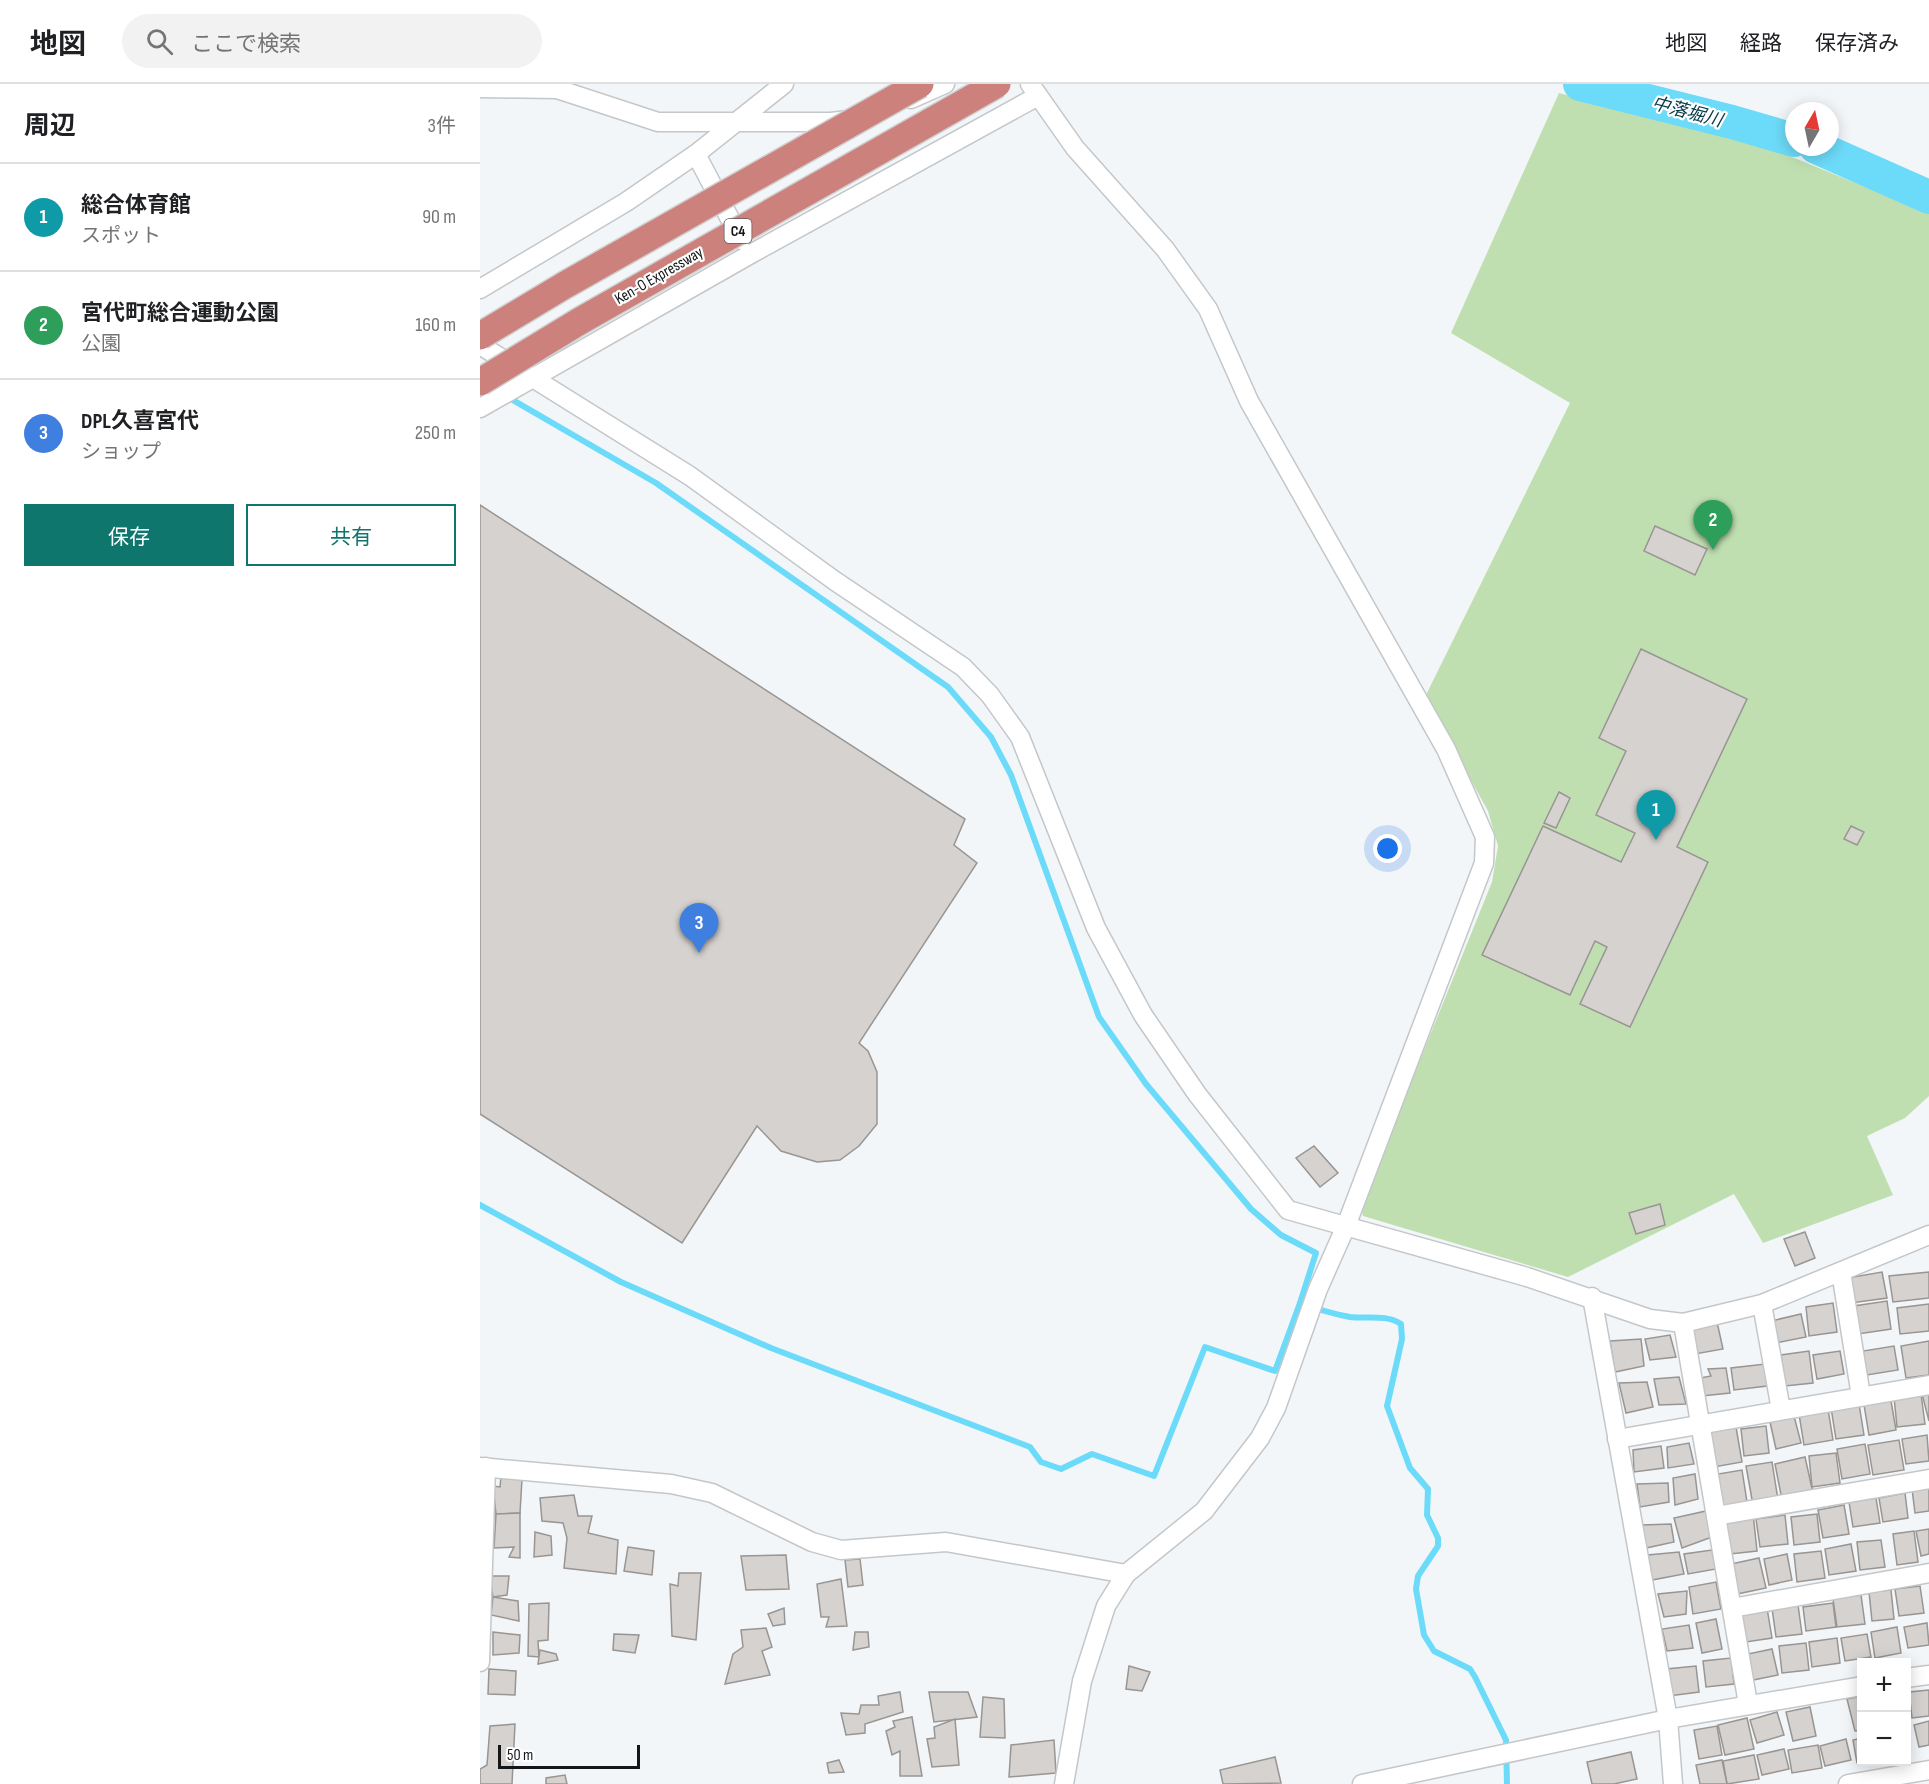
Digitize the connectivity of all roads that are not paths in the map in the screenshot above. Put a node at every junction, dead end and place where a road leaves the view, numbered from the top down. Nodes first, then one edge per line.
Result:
1 (783, 84) edge
2 (920, 84) edge
3 (945, 84) edge
4 (997, 84) edge
5 (480, 88) edge
6 (1034, 90) edge
7 (737, 122) junction
8 (696, 154) junction
9 (749, 255) junction
10 (480, 289) edge
11 (480, 336) edge
12 (480, 345) edge
13 (531, 379) junction
14 (480, 382) edge
15 (480, 408) edge
16 (1346, 1226) junction
17 (1929, 1235) edge
18 (1841, 1272) junction
19 (1592, 1297) junction
20 (1762, 1304) junction
21 (1683, 1323) junction
22 (1929, 1385) edge
23 (1861, 1396) junction
24 (1780, 1410) junction
25 (1700, 1424) junction
26 (1617, 1438) junction
27 (483, 1467) edge
28 (1929, 1479) edge
29 (1716, 1516) junction
30 (482, 1544) edge
31 (1929, 1573) edge
32 (1126, 1574) junction
33 (1732, 1608) junction
34 (481, 1621) edge
35 (480, 1662) edge
36 (1929, 1675) edge
37 (1911, 1677) edge
38 (1857, 1687) edge
39 (1748, 1704) junction
40 (1668, 1719) junction
41 (1929, 1770) edge
42 (1064, 1784) edge
43 (1362, 1784) edge
44 (1673, 1784) edge
45 (1848, 1784) edge

1 - 7 street
2 - 11 highway, C4, bridge
3 - 7 street
4 - 14 highway, Ken-O Expressway / C4, bridge
5 - 7 street
6 - 9 street
6 - 16 street
7 - 8 street
8 - 9 street
8 - 10 street
9 - 13 street
12 - 13 street
13 - 15 street
13 - 16 street
16 - 19 street
16 - 32 street
17 - 18 street
18 - 20 street
18 - 23 street
19 - 21 street
19 - 26 street
20 - 21 street
20 - 24 street
21 - 25 street
22 - 23 street
23 - 24 street
24 - 25 street
25 - 26 street
25 - 29 street
26 - 40 street
27 - 30 street
27 - 32 street
28 - 29 street
29 - 33 street
30 - 34 street
31 - 33 street
32 - 42 street
33 - 39 street
34 - 35 street
36 - 37 street
38 - 39 street
39 - 40 street
40 - 43 street
40 - 44 street
41 - 45 street

